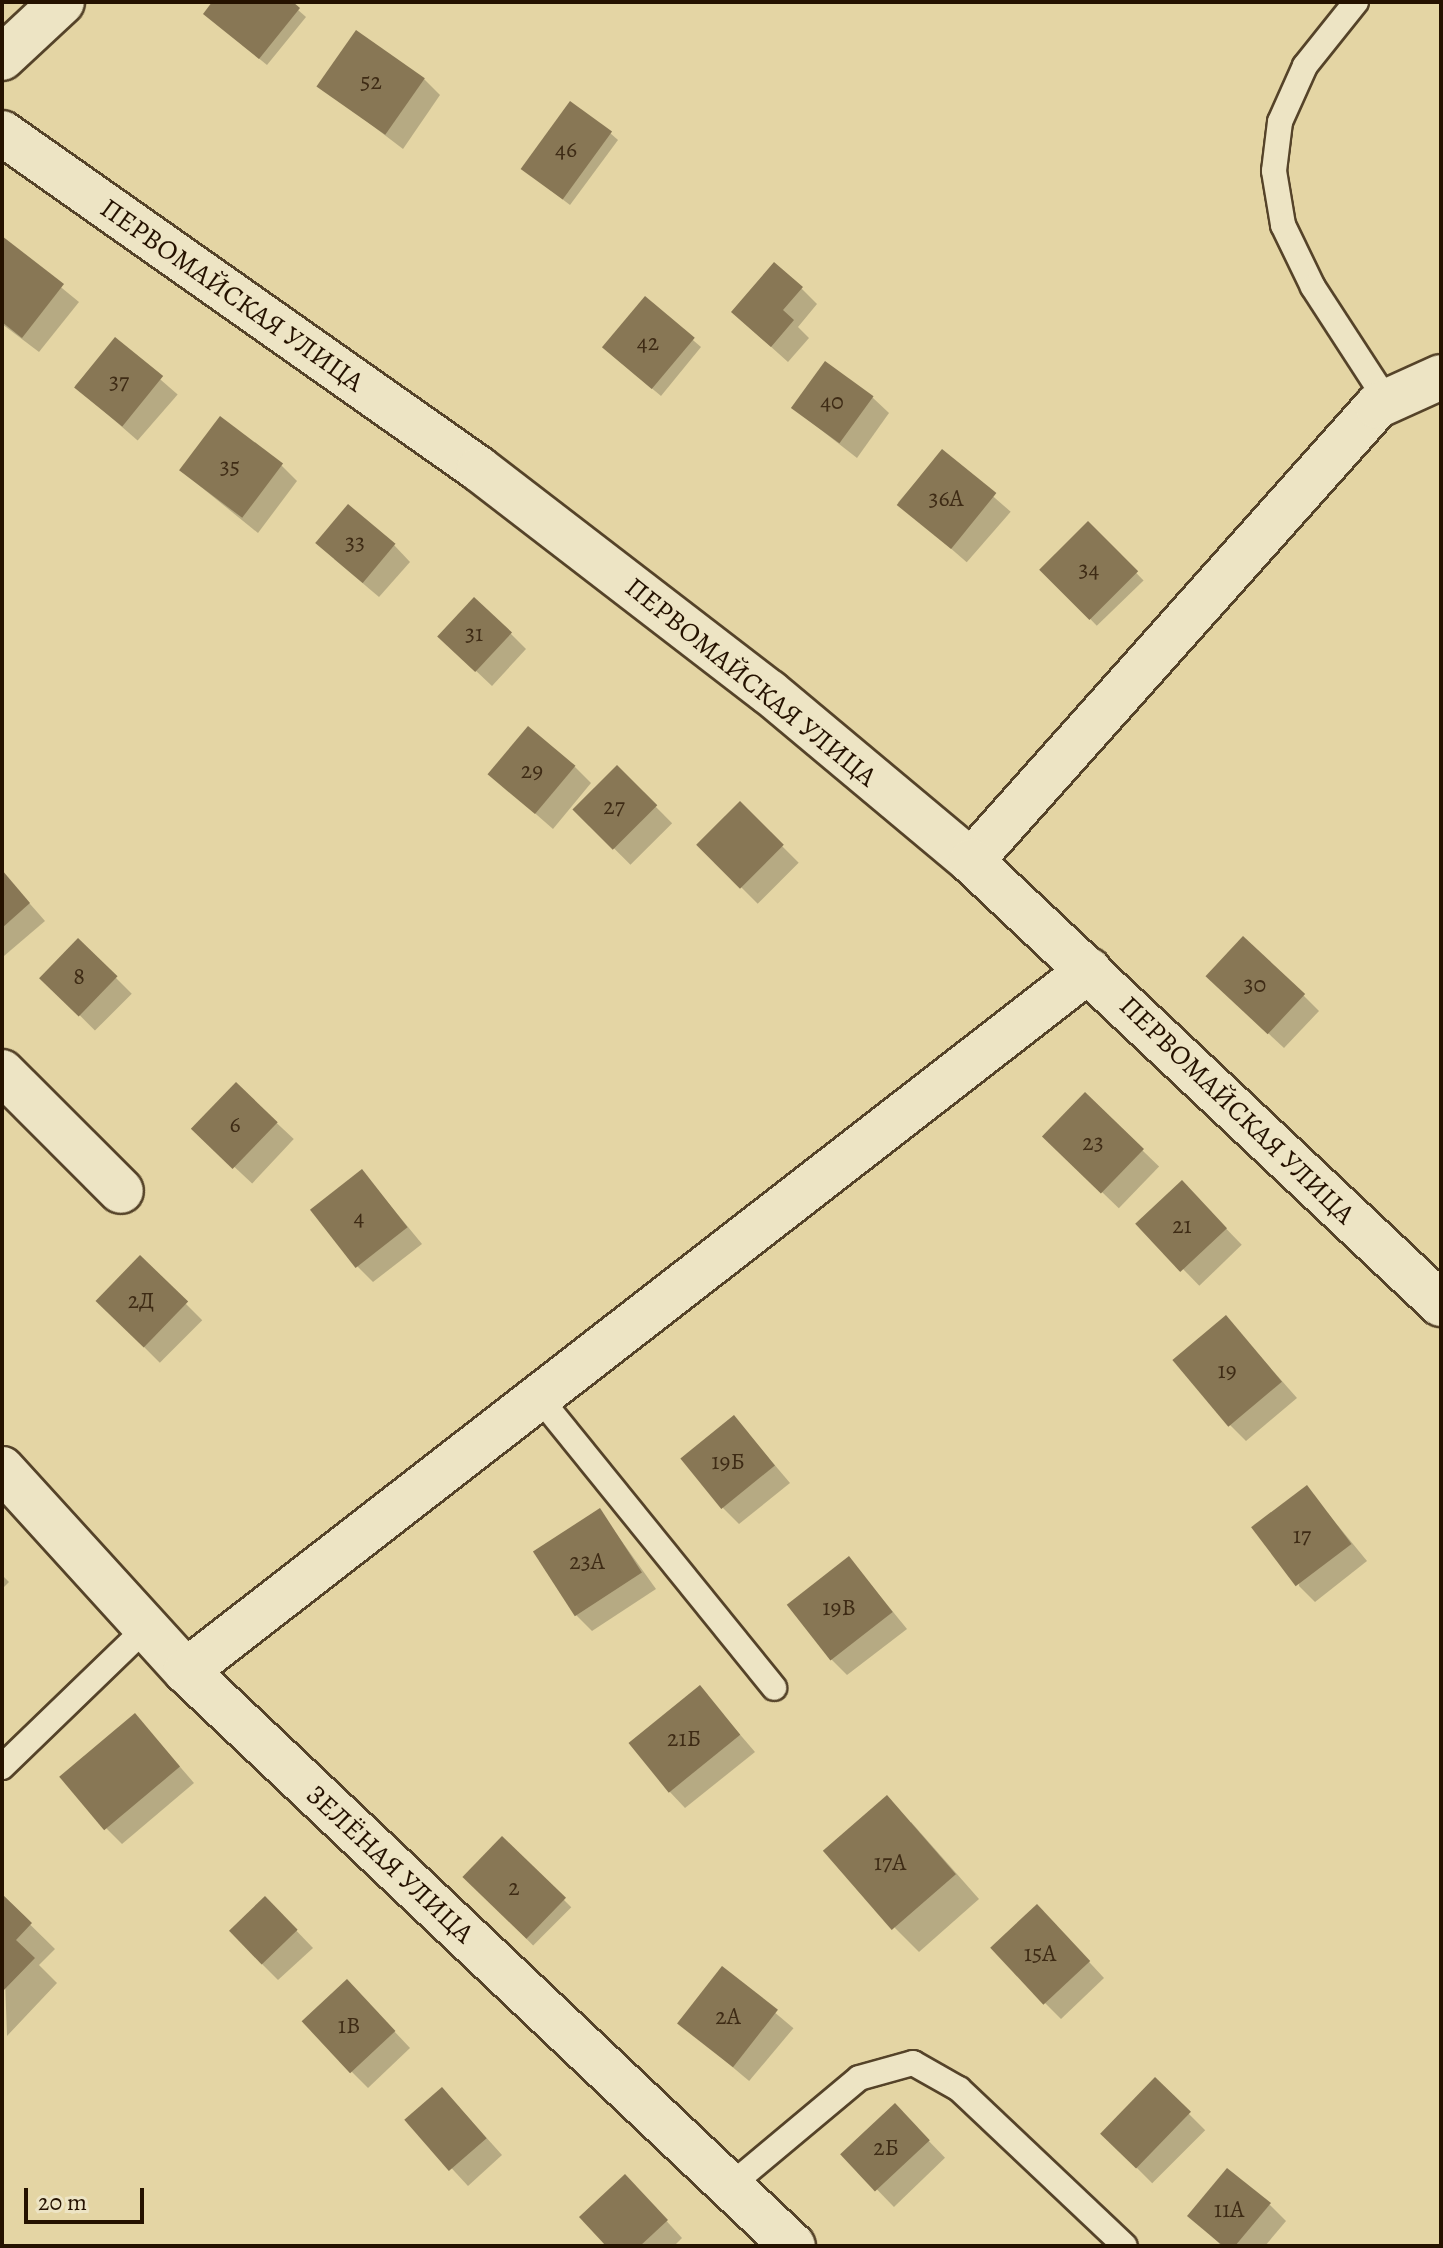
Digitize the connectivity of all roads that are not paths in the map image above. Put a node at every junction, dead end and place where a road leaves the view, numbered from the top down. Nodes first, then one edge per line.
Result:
1 (62, 2) edge
2 (1356, 2) edge
3 (2, 58) edge
4 (2, 133) edge
5 (1441, 377) edge
6 (1387, 401) junction
7 (971, 861) junction
8 (1089, 970) junction
9 (2, 1072) edge
10 (121, 1191) dead end
11 (1441, 1304) edge
12 (542, 1401) junction
13 (2, 1469) edge
14 (147, 1627) junction
15 (186, 1671) junction
16 (774, 1688) dead end
17 (2, 1767) edge
18 (730, 2186) junction
19 (793, 2246) edge
20 (1125, 2246) edge

1 - 3 street
2 - 6 lane
4 - 7 street, ПЕРВОМАЙСКАЯ УЛИЦА
5 - 6 street
6 - 7 street
7 - 8 street, ПЕРВОМАЙСКАЯ УЛИЦА
8 - 11 street, ПЕРВОМАЙСКАЯ УЛИЦА
8 - 12 street
9 - 10 street
12 - 15 street
12 - 16 lane
13 - 14 street, ЗЕЛЁНАЯ УЛИЦА
14 - 15 street, ЗЕЛЁНАЯ УЛИЦА
14 - 17 lane
15 - 18 street, ЗЕЛЁНАЯ УЛИЦА
18 - 19 street, ЗЕЛЁНАЯ УЛИЦА
18 - 20 lane

